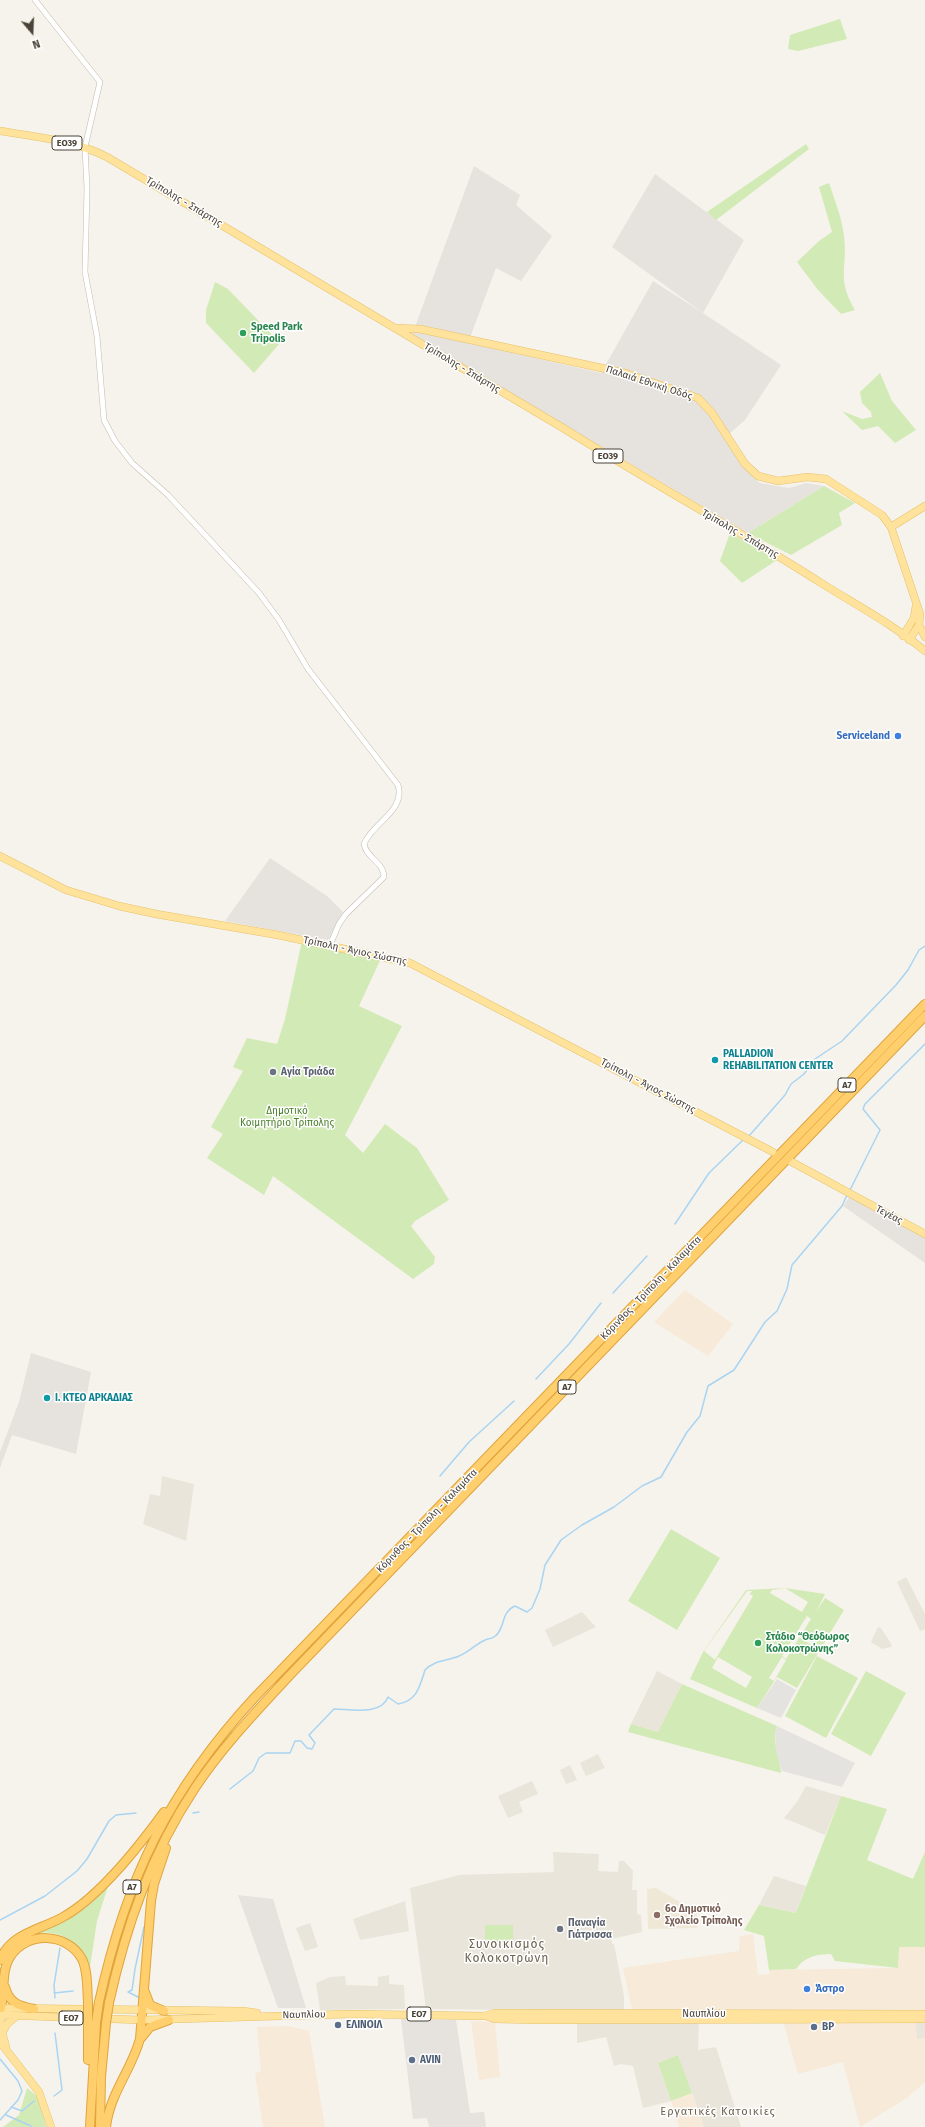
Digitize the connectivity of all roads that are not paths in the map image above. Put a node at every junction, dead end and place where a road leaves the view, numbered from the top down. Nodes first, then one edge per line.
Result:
1 (35, 0) edge
2 (0, 131) edge
3 (84, 147) junction
4 (396, 328) junction
5 (925, 506) edge
6 (891, 527) junction
7 (916, 604) junction
8 (919, 625) junction
9 (910, 626) junction
10 (925, 637) edge
11 (906, 638) junction
12 (925, 651) edge
13 (925, 655) edge
14 (0, 856) edge
15 (330, 945) junction
16 (925, 1004) edge
17 (925, 1016) edge
18 (773, 1152) dead end
19 (790, 1161) dead end
20 (925, 1234) edge
21 (187, 1782) junction
22 (179, 1814) junction
23 (0, 1960) edge
24 (4, 1985) junction
25 (144, 1989) junction
26 (34, 2009) junction
27 (142, 2010) junction
28 (164, 2011) junction
29 (1, 2012) edge
30 (925, 2014) edge
31 (17, 2016) junction
32 (269, 2016) junction
33 (484, 2016) junction
34 (925, 2019) edge
35 (142, 2020) junction
36 (169, 2020) junction
37 (92, 2022) junction
38 (2, 2034) junction
39 (140, 2039) junction
40 (0, 2042) edge
41 (6, 2050) junction
42 (51, 2127) edge
43 (90, 2127) edge
44 (100, 2127) edge
45 (106, 2127) edge

1 - 3 street
2 - 3 main road, Τρίπολης - Σπάρτης / ΕΟ39
3 - 4 main road, Τρίπολης - Σπάρτης / ΕΟ39
3 - 15 street
4 - 6 main road, Παλαιά Εθνική Οδός
4 - 11 main road, Τρίπολης - Σπάρτης / ΕΟ39
5 - 6 main road
6 - 7 main road, Παλαιά Εθνική Οδός
7 - 8 main road, Παλαιά Εθνική Οδός
7 - 9 main road
8 - 9 main road
8 - 10 main road, Παλαιά Εθνική Οδός
8 - 11 main road
9 - 11 main road
11 - 12 main road, Τρίπολης - Σπάρτης / ΕΟ39
11 - 13 main road, Τρίπολης - Σπάρτης / ΕΟ39
14 - 15 main road, Τρίπολη - Άγιος Σώστης
15 - 18 main road, Τρίπολη - Άγιος Σώστης
16 - 21 highway, Κόρινθος - Τρίπολη - Καλαμάτα / Α7
17 - 22 highway, Κόρινθος - Τρίπολη - Καλαμάτα / Α7
19 - 20 main road, Τεγέας
21 - 23 highway
21 - 37 highway, Κόρινθος - Τρίπολη - Καλαμάτα / Α7, bridge
22 - 25 highway
22 - 44 highway, Κόρινθος - Τρίπολη - Καλαμάτα / Α7, bridge
24 - 26 highway
24 - 29 highway
24 - 37 highway, bridge
25 - 27 highway
25 - 28 highway
26 - 27 main road, ΕΟ7
26 - 29 main road, ΕΟ7
27 - 28 main road, ΕΟ7
27 - 35 highway
28 - 32 main road, Ναυπλίου / ΕΟ7
29 - 31 main road, ΕΟ7
29 - 38 main road
30 - 33 main road, Ναυπλίου / ΕΟ7
31 - 35 main road, ΕΟ7
31 - 38 main road
32 - 33 main road, Ναυπλίου / ΕΟ7
32 - 36 main road, Ναυπλίου / ΕΟ7
33 - 34 main road, Ναυπλίου / ΕΟ7
35 - 36 main road, ΕΟ7
35 - 39 highway
36 - 39 highway
37 - 43 highway, Κόρινθος - Τρίπολη - Καλαμάτα / Α7
38 - 41 main road
39 - 45 highway
40 - 41 main road
41 - 42 main road

